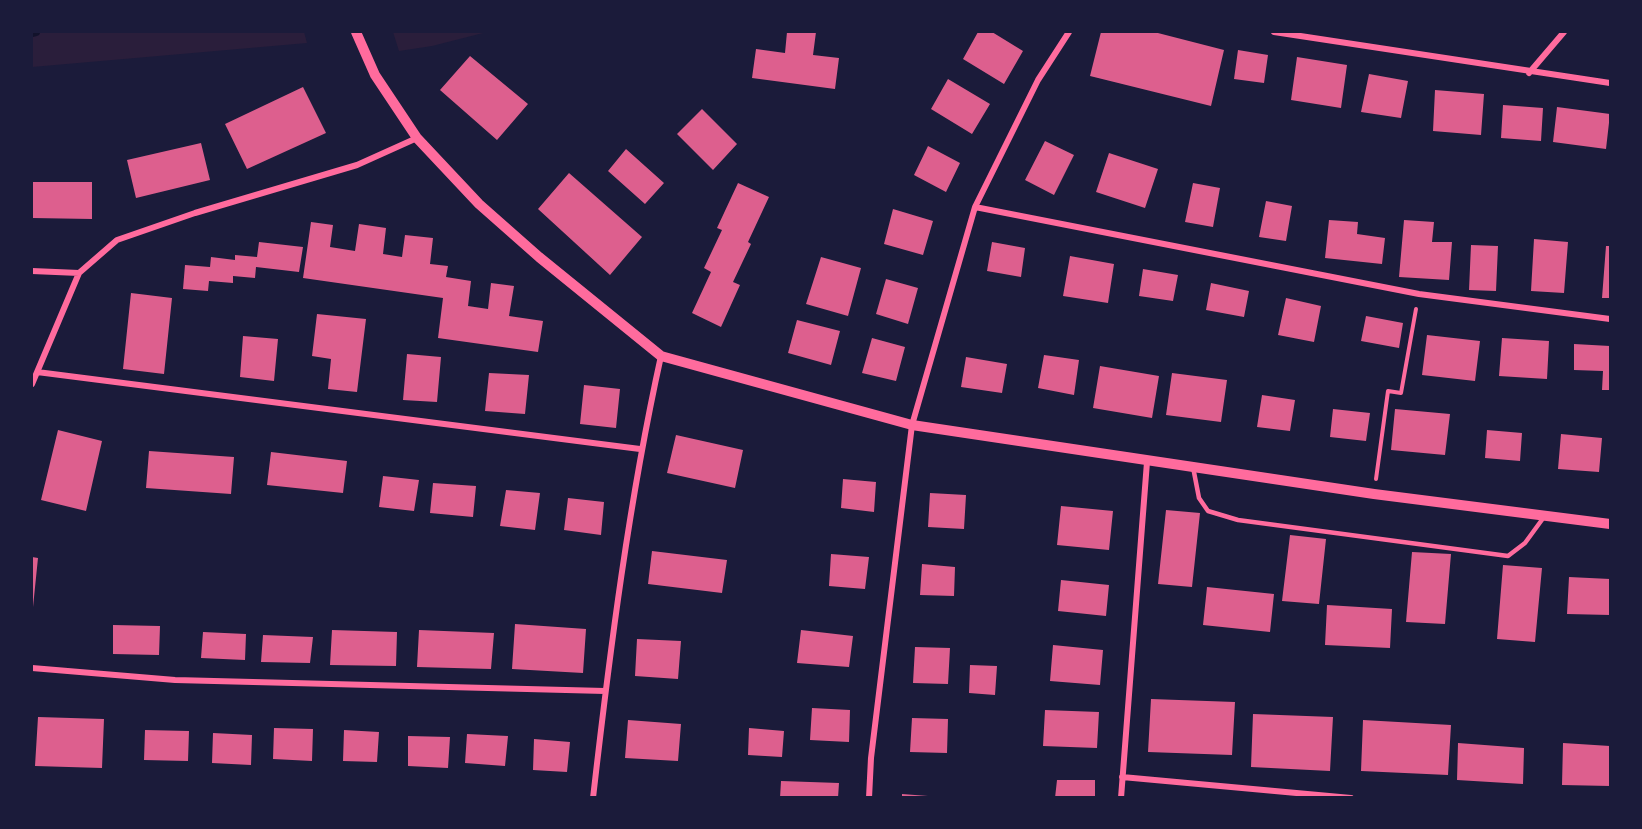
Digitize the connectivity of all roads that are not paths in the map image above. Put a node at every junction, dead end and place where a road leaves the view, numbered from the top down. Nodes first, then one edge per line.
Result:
1 (356, 32) edge
2 (1069, 32) edge
3 (1274, 32) edge
4 (1564, 32) edge
5 (1528, 73) junction
6 (1611, 83) edge
7 (417, 138) junction
8 (975, 207) junction
9 (32, 271) edge
10 (80, 273) junction
11 (1611, 319) edge
12 (661, 356) junction
13 (37, 372) junction
14 (32, 384) edge
15 (912, 426) junction
16 (640, 449) junction
17 (1147, 462) junction
18 (1193, 467) junction
19 (1546, 514) junction
20 (1611, 524) edge
21 (32, 668) edge
22 (605, 690) junction
23 (1122, 777) junction
24 (593, 798) edge
25 (868, 798) edge
26 (1121, 798) edge
27 (1352, 798) edge

1 - 7 street
2 - 8 street
3 - 5 street
4 - 5 street
5 - 6 street
7 - 10 street
7 - 12 street
8 - 11 street
8 - 15 street
9 - 10 street
10 - 13 street
12 - 15 street
12 - 16 street
13 - 14 street
13 - 16 street
15 - 17 street
15 - 25 street
16 - 22 street
17 - 18 street
17 - 23 street
18 - 19 street
18 - 19 lane
19 - 20 street
21 - 22 street
22 - 24 street
23 - 26 street
23 - 27 street

